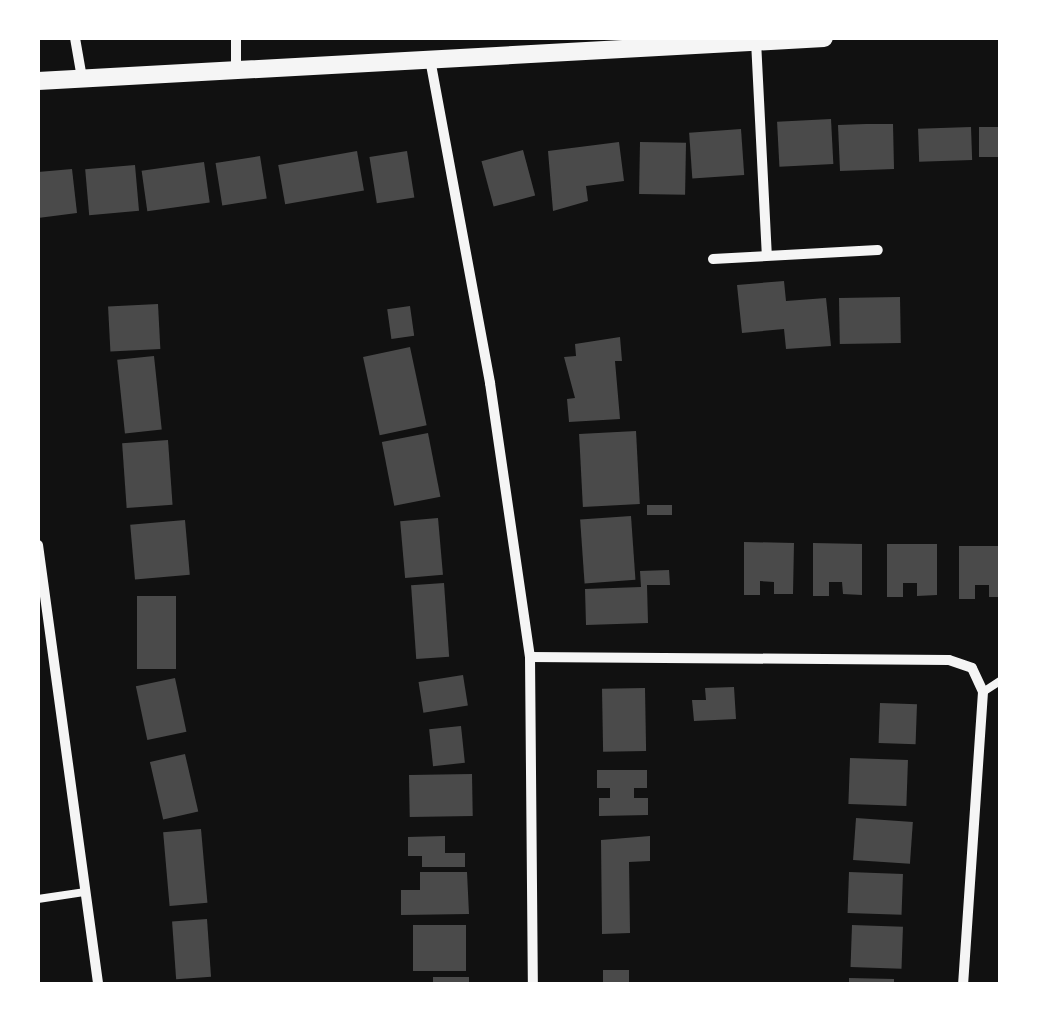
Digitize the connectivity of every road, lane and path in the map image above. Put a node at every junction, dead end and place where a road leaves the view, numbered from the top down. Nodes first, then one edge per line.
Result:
1 (75, 38) edge
2 (236, 38) edge
3 (824, 38) edge
4 (756, 41) junction
5 (568, 42) edge
6 (429, 55) junction
7 (236, 68) junction
8 (82, 78) junction
9 (38, 82) edge
10 (878, 250) dead end
11 (767, 254) junction
12 (713, 259) dead end
13 (38, 545) edge
14 (530, 657) junction
15 (1000, 682) edge
16 (982, 692) junction
17 (85, 892) junction
18 (38, 899) edge
19 (98, 984) edge
20 (533, 984) edge
21 (963, 984) edge

1 - 8 street
2 - 7 street
3 - 4 street
4 - 5 street
4 - 11 street
5 - 6 street
6 - 7 street
6 - 14 street
7 - 8 street
8 - 9 street
10 - 11 street
11 - 12 street
13 - 17 street
14 - 16 street
14 - 20 street
15 - 16 lane
16 - 21 street
17 - 18 lane
17 - 19 street

